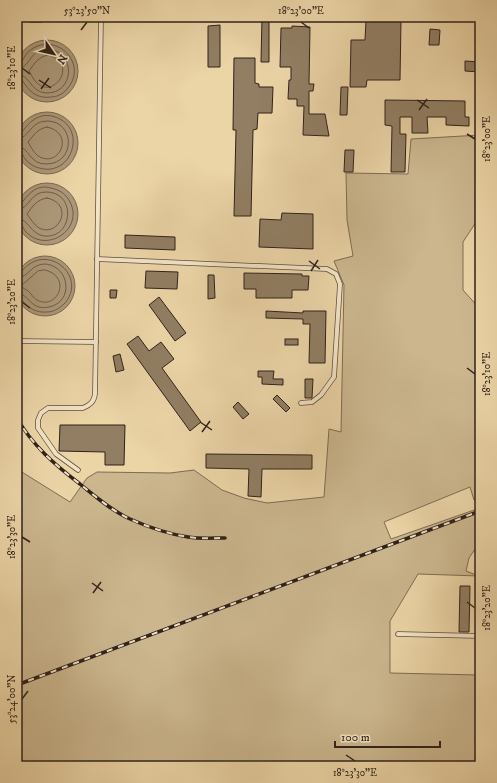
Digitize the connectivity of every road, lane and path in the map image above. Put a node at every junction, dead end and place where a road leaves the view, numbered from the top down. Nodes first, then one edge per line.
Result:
1 (101, 17) edge
2 (97, 259) junction
3 (17, 341) edge
4 (96, 342) junction
5 (301, 404) dead end
6 (78, 470) dead end
7 (398, 634) dead end
8 (480, 636) edge

1 - 2 lane
2 - 4 lane
2 - 5 lane
3 - 4 lane
4 - 6 lane
7 - 8 lane

